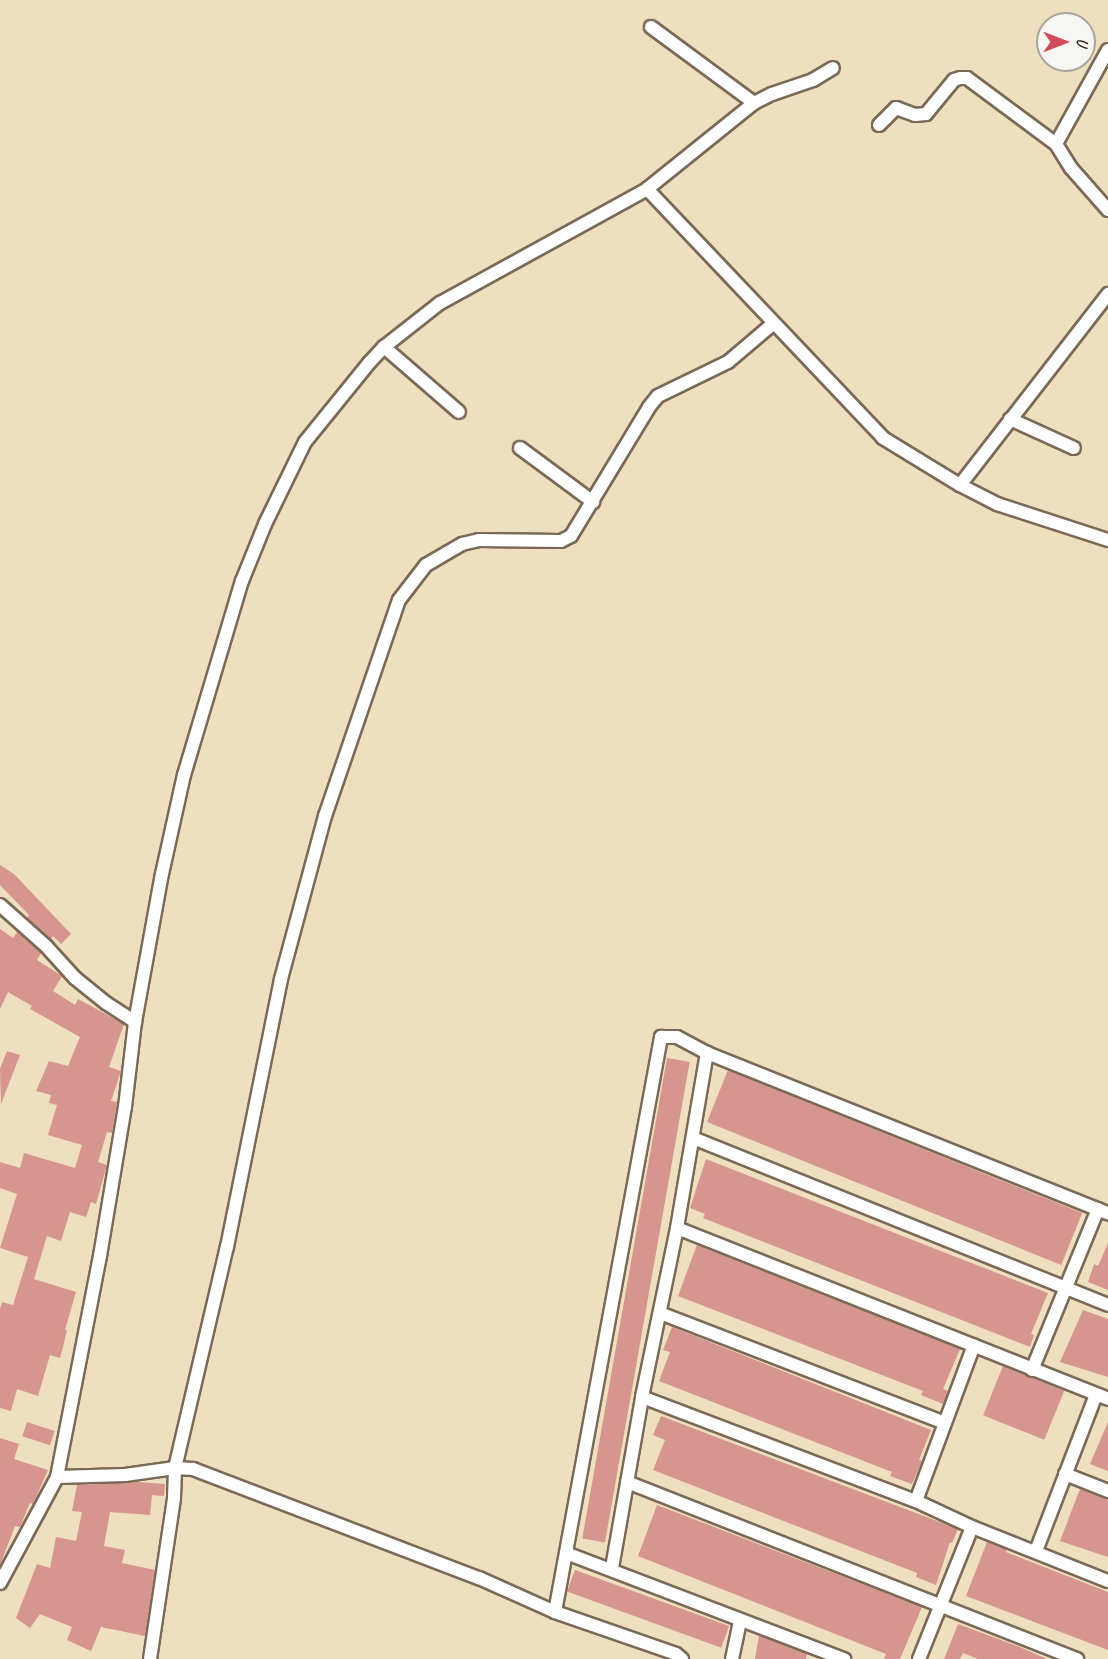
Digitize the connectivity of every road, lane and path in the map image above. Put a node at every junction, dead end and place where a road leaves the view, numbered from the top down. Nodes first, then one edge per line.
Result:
1 (651, 27) dead end
2 (1108, 50) edge
3 (833, 68) dead end
4 (754, 103) junction
5 (879, 125) dead end
6 (1056, 144) junction
7 (647, 189) junction
8 (1108, 210) edge
9 (1108, 294) edge
10 (774, 323) junction
11 (384, 347) junction
12 (459, 412) dead end
13 (1010, 419) junction
14 (520, 448) dead end
15 (1074, 448) dead end
16 (960, 485) junction
17 (593, 502) junction
18 (1108, 540) edge
19 (0, 905) edge
20 (135, 1022) junction
21 (707, 1053) junction
22 (693, 1138) junction
23 (1103, 1211) edge
24 (677, 1228) junction
25 (1066, 1288) junction
26 (1108, 1305) edge
27 (660, 1314) junction
28 (974, 1345) junction
29 (1032, 1370) junction
30 (1096, 1395) junction
31 (642, 1396) junction
32 (1108, 1400) edge
33 (943, 1422) junction
34 (175, 1468) junction
35 (1065, 1474) junction
36 (57, 1477) junction
37 (627, 1482) junction
38 (1108, 1491) edge
39 (916, 1501) junction
40 (972, 1527) junction
41 (1036, 1551) junction
42 (566, 1552) junction
43 (612, 1568) junction
44 (1108, 1581) edge
45 (0, 1583) edge
46 (941, 1606) junction
47 (555, 1612) junction
48 (740, 1621) junction
49 (822, 1655) edge
50 (150, 1659) edge
51 (682, 1659) edge
52 (732, 1659) edge
53 (844, 1659) edge
54 (919, 1659) edge
55 (1077, 1659) edge

1 - 4 street
2 - 6 street
3 - 4 street
4 - 7 street
5 - 6 street
6 - 8 street
7 - 10 street
7 - 11 street
9 - 13 street
10 - 16 street
10 - 17 street
11 - 12 street
11 - 20 street
13 - 15 street
13 - 16 street
14 - 17 street
16 - 18 street
17 - 34 street
19 - 20 street
20 - 36 street
21 - 22 street
21 - 23 street
21 - 42 street
22 - 24 street
22 - 25 street
23 - 25 street
24 - 27 street
24 - 28 street
25 - 26 street
25 - 29 street
27 - 31 street
27 - 33 street
28 - 29 street
28 - 33 street
29 - 30 street
30 - 32 street
30 - 35 street
31 - 37 street
31 - 39 street
33 - 39 street
34 - 36 street
34 - 47 street
34 - 50 street
35 - 38 street
35 - 41 street
36 - 45 street
37 - 43 street
37 - 46 street
39 - 40 street
40 - 41 street
40 - 46 street
41 - 44 street
42 - 43 street
42 - 47 street
43 - 48 street
46 - 54 street
46 - 55 street
47 - 51 street
48 - 49 street
48 - 52 street
49 - 53 street

